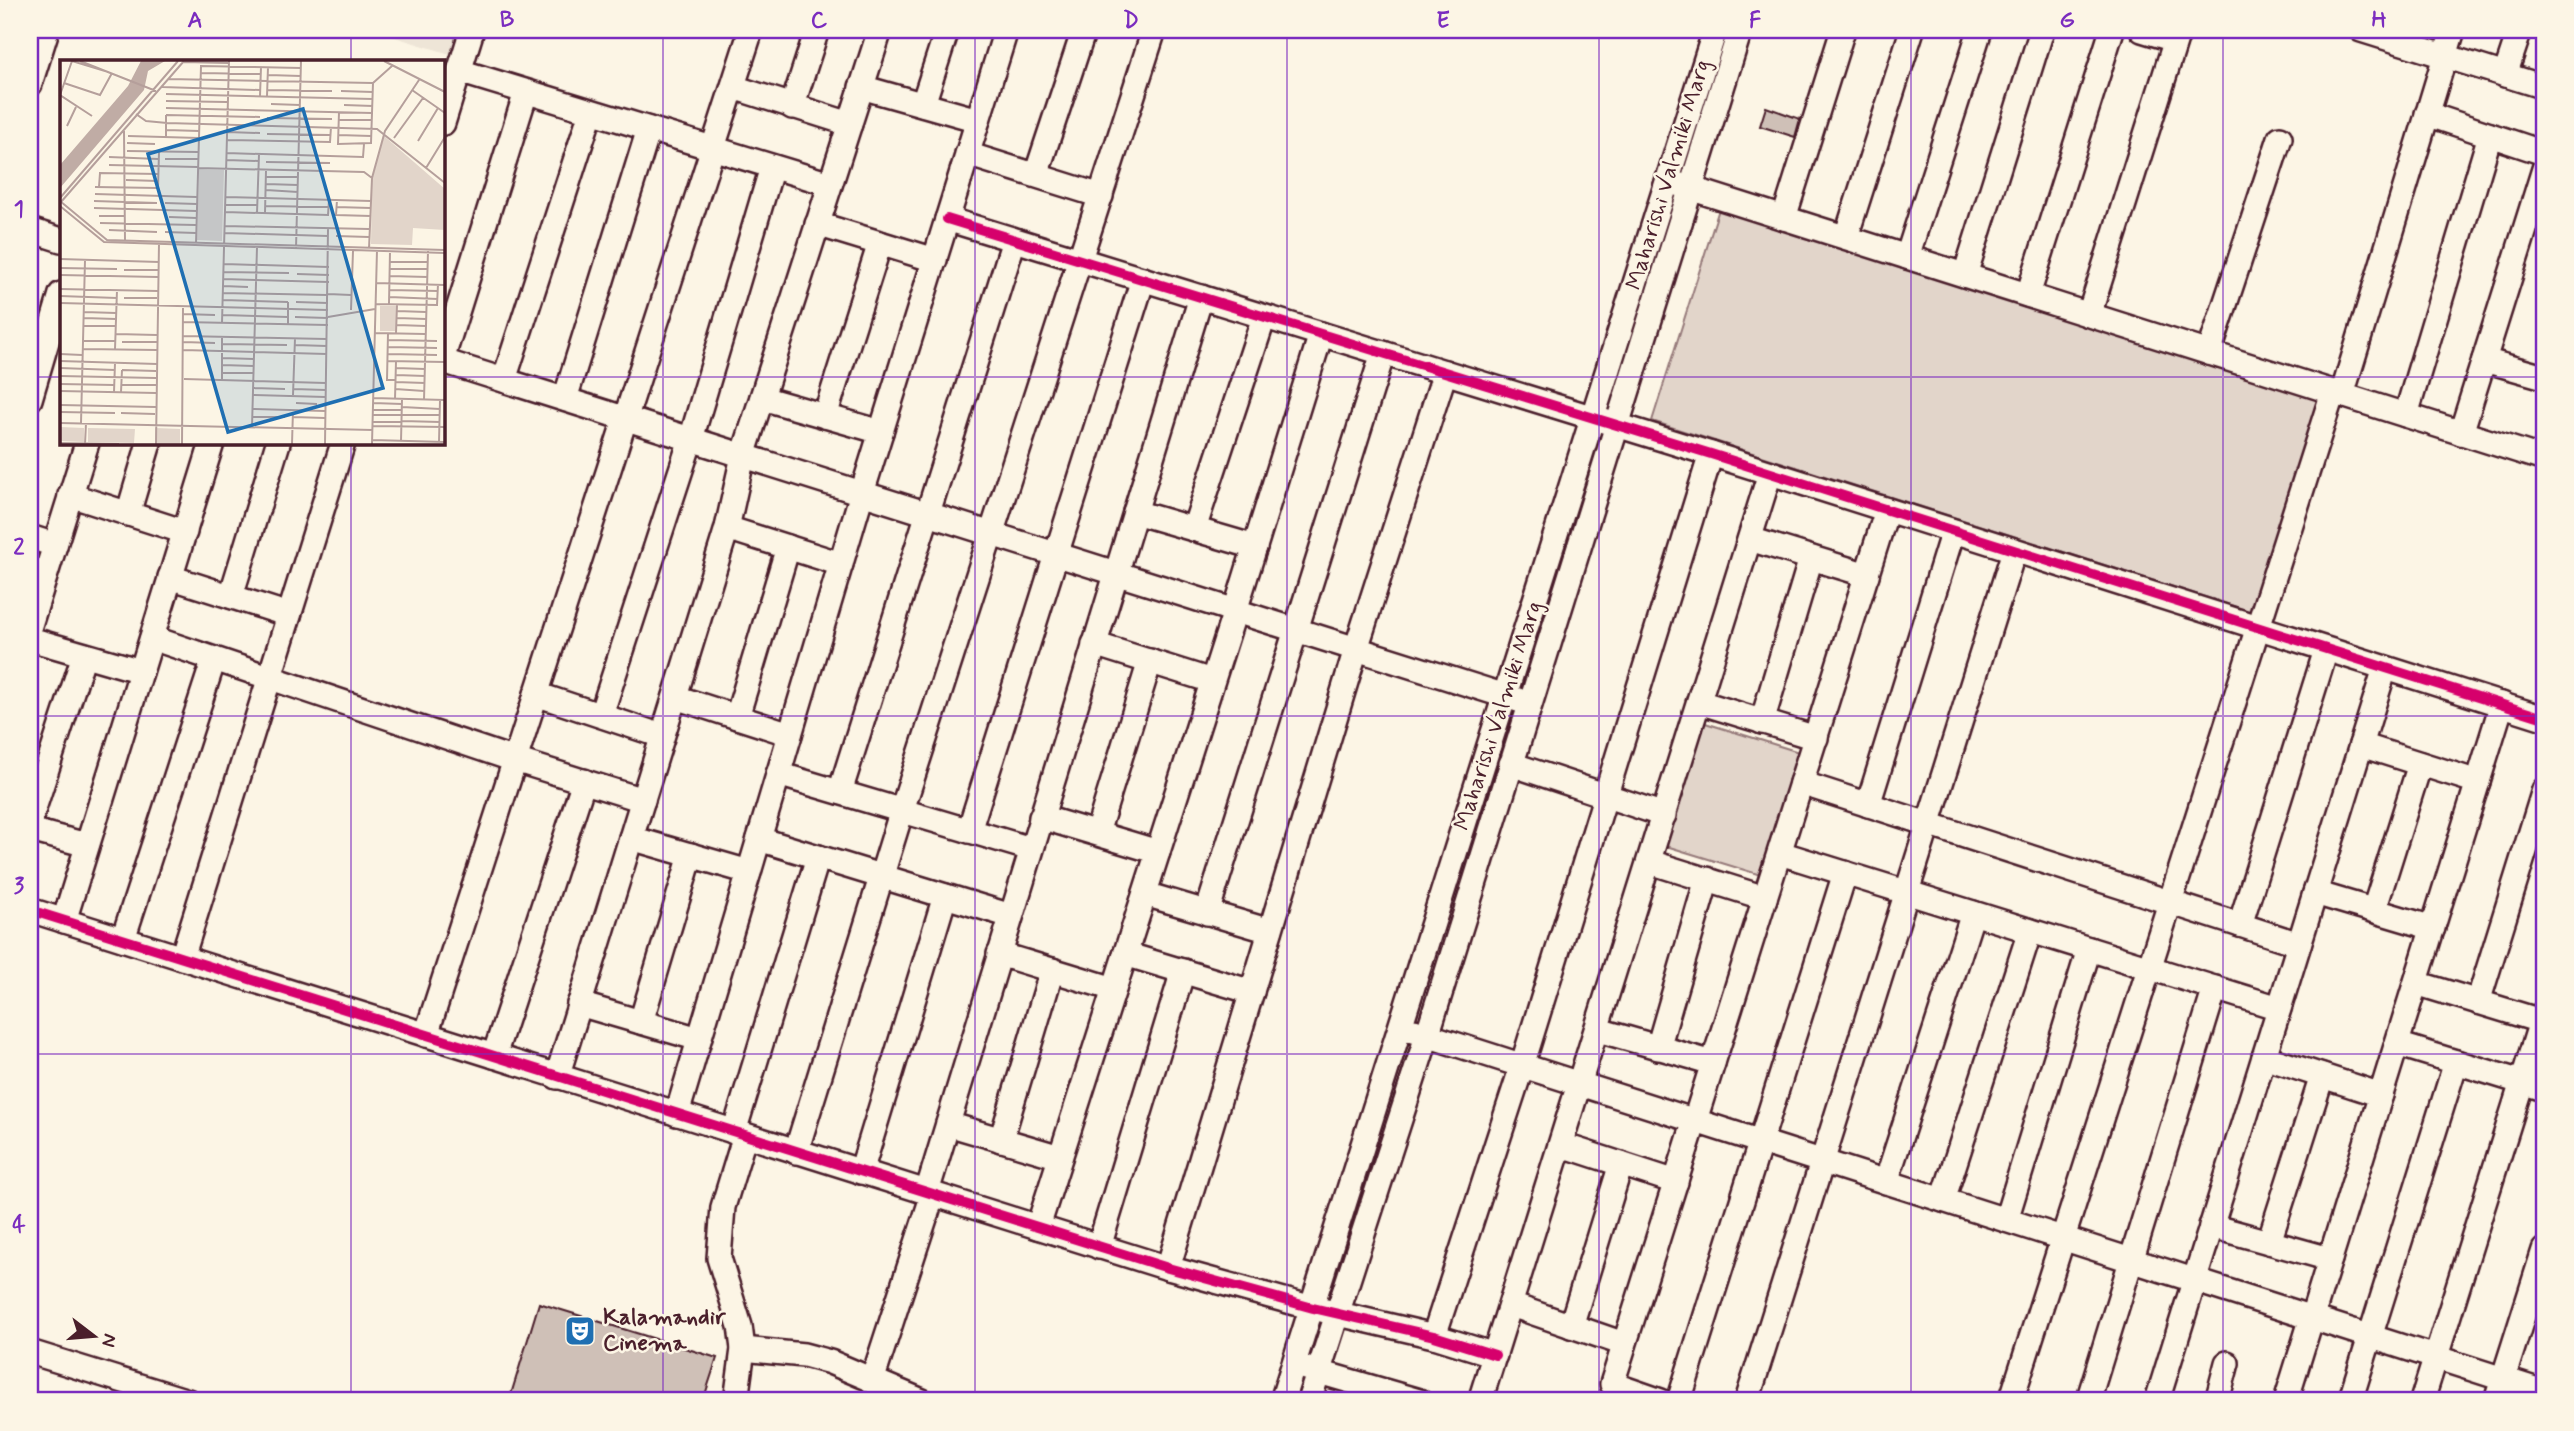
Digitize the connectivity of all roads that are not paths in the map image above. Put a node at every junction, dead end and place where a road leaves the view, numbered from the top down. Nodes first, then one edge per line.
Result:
1 (47, 30) edge
2 (472, 30) edge
3 (751, 30) edge
4 (817, 30) edge
5 (880, 30) edge
6 (947, 30) edge
7 (1006, 30) edge
8 (1083, 30) edge
9 (1154, 30) edge
10 (1715, 30) edge
11 (1740, 30) edge
12 (1843, 30) edge
13 (1912, 30) edge
14 (1980, 30) edge
15 (2112, 30) edge
16 (2142, 30) edge
17 (2453, 30) edge
18 (2520, 30) edge
19 (2034, 32) edge
20 (2374, 32) edge
21 (2177, 35) edge
22 (2445, 56) junction
23 (459, 71) junction
24 (2505, 75) junction
25 (30, 84) edge
26 (733, 87) junction
27 (861, 87) junction
28 (2544, 87) edge
29 (526, 92) junction
30 (923, 104) junction
31 (792, 107) junction
32 (591, 112) junction
33 (2427, 114) junction
34 (444, 120) edge
35 (978, 120) junction
36 (850, 124) junction
37 (649, 129) junction
38 (2490, 135) junction
39 (2280, 138) dead end
40 (712, 148) junction
41 (2544, 153) edge
42 (967, 154) junction
43 (772, 167) junction
44 (1035, 175) junction
45 (1667, 181) junction
46 (830, 184) junction
47 (2542, 184) edge
48 (1690, 188) junction
49 (1101, 196) junction
50 (1784, 218) junction
51 (947, 219) junction
52 (817, 224) junction
53 (30, 230) edge
54 (1846, 237) junction
55 (60, 240) edge
56 (1014, 240) junction
57 (880, 243) junction
58 (1908, 257) junction
59 (935, 260) junction
60 (1080, 260) junction
61 (1965, 275) junction
62 (1143, 279) junction
63 (2028, 295) junction
64 (60, 297) edge
65 (1202, 297) junction
66 (2089, 314) junction
67 (1264, 317) junction
68 (1321, 334) junction
69 (1383, 353) junction
70 (2209, 354) junction
71 (444, 356) edge
72 (444, 359) edge
73 (2484, 360) junction
74 (2543, 372) edge
75 (1445, 373) junction
76 (504, 380) junction
77 (2337, 393) junction
78 (762, 398) junction
79 (30, 399) edge
80 (565, 399) junction
81 (2406, 415) junction
82 (825, 416) junction
83 (625, 418) junction
84 (1593, 418) junction
85 (1617, 426) junction
86 (881, 432) junction
87 (2462, 433) junction
88 (691, 439) junction
89 (87, 444) edge
90 (149, 444) edge
91 (212, 444) edge
92 (278, 444) edge
93 (343, 444) edge
94 (1711, 454) junction
95 (743, 456) junction
96 (2544, 459) edge
97 (1770, 473) junction
98 (862, 493) junction
99 (71, 495) junction
100 (1887, 510) junction
101 (1135, 512) junction
102 (926, 513) junction
103 (128, 514) junction
104 (727, 528) junction
105 (1195, 529) junction
106 (1953, 531) junction
107 (184, 532) junction
108 (991, 534) junction
109 (30, 537) edge
110 (1750, 539) junction
111 (55, 545) junction
112 (788, 547) junction
113 (1255, 547) junction
114 (2014, 551) junction
115 (1055, 554) junction
116 (1811, 558) junction
117 (841, 564) junction
118 (1115, 573) junction
119 (1867, 575) junction
120 (170, 577) junction
121 (231, 596) junction
122 (1235, 611) junction
123 (32, 612) edge
124 (289, 615) junction
125 (2259, 628) junction
126 (1295, 629) junction
127 (152, 638) junction
128 (30, 639) edge
129 (1094, 644) junction
130 (1356, 649) junction
131 (2326, 650) junction
132 (84, 655) junction
133 (214, 659) junction
134 (1150, 662) junction
135 (2385, 668) junction
136 (141, 671) junction
137 (270, 678) junction
138 (1212, 681) junction
139 (536, 694) junction
140 (1505, 696) junction
141 (675, 697) junction
142 (1699, 702) junction
143 (1530, 704) junction
144 (2502, 704) junction
145 (601, 715) junction
146 (737, 718) junction
147 (2544, 718) edge
148 (1762, 722) junction
149 (790, 734) junction
150 (662, 736) junction
151 (1815, 738) junction
152 (2361, 745) junction
153 (515, 760) junction
154 (1511, 764) junction
155 (2420, 764) junction
156 (778, 774) junction
157 (584, 781) junction
158 (2478, 782) junction
159 (1801, 783) junction
160 (2544, 790) edge
161 (840, 792) junction
162 (1605, 795) junction
163 (643, 800) junction
164 (1868, 805) junction
165 (902, 810) junction
166 (1664, 815) junction
167 (1041, 817) junction
168 (30, 821) edge
169 (1929, 824) junction
170 (30, 830) edge
171 (969, 831) junction
172 (1097, 833) junction
173 (631, 838) junction
174 (759, 839) junction
175 (87, 845) junction
176 (1031, 849) junction
177 (1158, 852) junction
178 (1780, 853) junction
179 (691, 855) junction
180 (818, 857) junction
181 (1650, 862) junction
182 (749, 872) junction
183 (1845, 873) junction
184 (883, 877) junction
185 (1706, 879) junction
186 (1907, 892) junction
187 (2315, 893) junction
188 (1144, 894) junction
189 (945, 896) junction
190 (1765, 898) junction
191 (2171, 902) junction
192 (30, 910) edge
193 (2374, 910) junction
194 (1207, 913) junction
195 (1973, 913) junction
196 (1011, 916) junction
197 (64, 921) junction
198 (2240, 925) junction
199 (2433, 928) junction
200 (1270, 931) junction
201 (2030, 931) junction
202 (123, 939) junction
203 (2299, 944) junction
204 (2089, 949) junction
205 (999, 954) junction
206 (1125, 954) junction
207 (182, 958) junction
208 (2150, 968) junction
209 (1052, 970) junction
210 (1183, 971) junction
211 (2416, 983) junction
212 (2216, 988) junction
213 (1114, 989) junction
214 (1252, 992) junction
215 (2478, 1002) junction
216 (579, 1004) junction
217 (2279, 1008) junction
218 (2543, 1018) edge
219 (641, 1022) junction
220 (1401, 1027) junction
221 (1598, 1030) junction
222 (426, 1035) junction
223 (1427, 1036) junction
224 (699, 1039) junction
225 (2397, 1044) junction
226 (1658, 1048) junction
227 (494, 1056) junction
228 (2264, 1057) junction
229 (2456, 1062) junction
230 (1713, 1063) junction
231 (1522, 1066) junction
232 (2322, 1076) junction
233 (557, 1077) junction
234 (1581, 1084) junction
235 (2533, 1086) edge
236 (2381, 1095) junction
237 (677, 1114) junction
238 (1695, 1121) junction
239 (948, 1124) junction
240 (740, 1134) junction
241 (1001, 1140) junction
242 (1760, 1142) junction
243 (1562, 1145) junction
244 (796, 1152) junction
245 (1060, 1157) junction
246 (1823, 1162) junction
247 (1621, 1164) junction
248 (861, 1172) junction
249 (1676, 1181) junction
250 (1886, 1182) junction
251 (930, 1193) junction
252 (1943, 1200) junction
253 (2006, 1220) junction
254 (2211, 1226) junction
255 (1038, 1227) junction
256 (2062, 1238) junction
257 (2269, 1242) junction
258 (1099, 1247) junction
259 (2544, 1250) edge
260 (2330, 1259) junction
261 (2132, 1260) junction
262 (1168, 1268) junction
263 (2194, 1280) junction
264 (1511, 1305) junction
265 (1313, 1308) junction
266 (1338, 1314) junction
267 (2312, 1318) junction
268 (1571, 1326) junction
269 (1434, 1336) junction
270 (2370, 1337) junction
271 (1625, 1344) junction
272 (743, 1349) junction
273 (30, 1352) edge
274 (1495, 1355) junction
275 (2436, 1358) junction
276 (2228, 1363) dead end
277 (1293, 1365) junction
278 (1319, 1372) junction
279 (872, 1381) junction
280 (2500, 1390) edge
281 (2544, 1392) edge
282 (188, 1401) edge
283 (736, 1401) edge
284 (922, 1401) edge
285 (1282, 1401) edge
286 (1310, 1401) edge
287 (1415, 1401) edge
288 (1480, 1401) edge
289 (1661, 1401) edge
290 (1679, 1401) edge
291 (1747, 1401) edge
292 (2011, 1401) edge
293 (2088, 1401) edge
294 (2157, 1401) edge
295 (2217, 1401) edge
296 (2286, 1401) edge
297 (2350, 1401) edge
298 (2422, 1401) edge

1 - 25 street
2 - 23 street
3 - 26 street
4 - 31 street
5 - 27 street
6 - 30 street
7 - 35 street
8 - 44 street
9 - 49 street
10 - 45 street, Maharishi Valmiki Marg
11 - 48 street, Maharishi Valmiki Marg
12 - 50 street
13 - 54 street
14 - 58 street
15 - 63 street
16 - 21 street
17 - 22 street
18 - 24 street
19 - 61 street
20 - 22 street
21 - 66 street
22 - 24 street
22 - 33 street
23 - 29 street
23 - 34 street
24 - 28 street
26 - 31 street
26 - 40 street
27 - 30 street
27 - 36 street
29 - 32 street
29 - 71 street
30 - 35 street
31 - 36 street
32 - 37 street
32 - 76 street
33 - 38 street
33 - 77 street
35 - 42 street
36 - 46 street
37 - 40 street
37 - 80 street
38 - 41 street
38 - 81 street
39 - 70 street
40 - 43 street
40 - 83 street
42 - 44 street
42 - 51 street
43 - 46 street
43 - 88 street
44 - 49 street
45 - 48 street
45 - 84 street, Maharishi Valmiki Marg
46 - 52 street
47 - 73 street
48 - 50 street
48 - 85 street, Maharishi Valmiki Marg
49 - 60 street
50 - 54 street
51 - 56 street
51 - 59 street
52 - 57 street
52 - 78 street
53 - 55 street
54 - 58 street
56 - 60 street
56 - 102 street
57 - 59 street
57 - 82 street
58 - 61 street
59 - 86 street
60 - 62 street
60 - 108 street
61 - 63 street
62 - 65 street
62 - 115 street
63 - 66 street
64 - 79 street
65 - 67 street
65 - 101 street
66 - 70 street
67 - 68 street
67 - 105 street
68 - 69 street
68 - 113 street
69 - 75 street
69 - 126 street
70 - 77 street
72 - 76 street
73 - 74 street
73 - 87 street
75 - 84 street
75 - 130 street
76 - 80 street
77 - 81 street
77 - 125 street
78 - 82 street
78 - 95 street
80 - 83 street
81 - 87 street
82 - 86 street
83 - 88 street
83 - 139 street
84 - 85 street
84 - 140 street, Maharishi Valmiki Marg
85 - 94 street
85 - 143 street, Maharishi Valmiki Marg
86 - 98 street
87 - 96 street
88 - 95 street
88 - 145 street
89 - 99 street
90 - 103 street
91 - 107 street
92 - 121 street
93 - 124 street
94 - 97 street
94 - 162 street
95 - 98 street
95 - 104 street
97 - 100 street
97 - 110 street
98 - 102 street
98 - 117 street
99 - 103 street
99 - 111 street
100 - 106 street
100 - 119 street
101 - 105 street
101 - 118 street
102 - 108 street
102 - 161 street
103 - 107 street
104 - 112 street
104 - 141 street
105 - 113 street
106 - 114 street
106 - 164 street
107 - 120 street
108 - 115 street
108 - 165 street
109 - 111 street
110 - 116 street
110 - 142 street
111 - 123 street
112 - 117 street
112 - 146 street
113 - 122 street
114 - 125 street
114 - 169 street
115 - 118 street
115 - 171 street
116 - 119 street
116 - 148 street
117 - 149 street
118 - 122 street
118 - 129 street
119 - 151 street
120 - 121 street
120 - 127 street
121 - 124 street
122 - 126 street
122 - 138 street
124 - 137 street
125 - 131 street
125 - 191 street
126 - 130 street
126 - 194 street
127 - 133 street
127 - 136 street
128 - 132 street
129 - 134 street
129 - 167 street
130 - 140 street
130 - 200 street
131 - 135 street
131 - 198 street
132 - 136 street
132 - 168 street
133 - 137 street
133 - 202 street
134 - 138 street
134 - 172 street
135 - 144 street
135 - 152 street
136 - 175 street
137 - 153 street
137 - 207 street
138 - 177 street
139 - 145 street
139 - 153 street
140 - 143 street
140 - 220 street, Maharishi Valmiki Marg
141 - 146 street
141 - 150 street
142 - 148 street
142 - 166 street
143 - 154 street, Maharishi Valmiki Marg
144 - 147 street
144 - 158 street
145 - 150 street
146 - 149 street
148 - 151 street
149 - 156 street
150 - 163 street
151 - 159 street
152 - 155 street
152 - 187 street
153 - 157 street
153 - 222 street
154 - 162 street
154 - 223 street, Maharishi Valmiki Marg
155 - 158 street
155 - 193 street
156 - 161 street
156 - 174 street
157 - 163 street
157 - 227 street
158 - 199 street
159 - 164 street
159 - 178 street
160 - 215 street
161 - 165 street
162 - 166 street
162 - 231 street
163 - 173 street
164 - 169 street
165 - 171 street
165 - 184 street
166 - 181 street
167 - 172 street
167 - 176 street
169 - 186 street
169 - 191 street
170 - 175 street
171 - 176 street
172 - 177 street
173 - 179 street
173 - 216 street
174 - 180 street
174 - 182 street
175 - 197 street
176 - 196 street
177 - 188 street
178 - 183 street
178 - 190 street
179 - 182 street
179 - 219 street
180 - 184 street
180 - 240 street
181 - 185 street
181 - 221 street
182 - 224 street
183 - 186 street
183 - 242 street
184 - 189 street
184 - 244 street
185 - 190 street
185 - 226 street
186 - 195 street
186 - 246 street
187 - 193 street
187 - 203 street
188 - 194 street
188 - 206 street
189 - 196 street
189 - 248 street
190 - 230 street
191 - 198 street
191 - 208 street
192 - 197 street
193 - 199 street
194 - 200 street
195 - 201 street
195 - 250 street
196 - 205 street
197 - 202 street
198 - 203 street
199 - 211 street
200 - 214 street
201 - 204 street
201 - 252 street
202 - 207 street
203 - 217 street
204 - 208 street
204 - 253 street
205 - 209 street
205 - 239 street
206 - 210 street
206 - 213 street
207 - 222 street
208 - 212 street
208 - 256 street
209 - 213 street
209 - 241 street
210 - 214 street
210 - 258 street
211 - 215 street
211 - 225 street
212 - 217 street
212 - 261 street
213 - 245 street
214 - 262 street
215 - 218 street
216 - 219 street
216 - 233 street
217 - 228 street
218 - 235 street
219 - 224 street
220 - 223 street
220 - 265 street, Maharishi Valmiki Marg
221 - 226 street
221 - 234 street
222 - 227 street
223 - 231 street
223 - 266 street, Maharishi Valmiki Marg
224 - 237 street
225 - 229 street
225 - 236 street
226 - 230 street
227 - 233 street
228 - 232 street
228 - 254 street
229 - 235 street
229 - 270 street
230 - 238 street
231 - 234 street
231 - 269 street
232 - 236 street
232 - 257 street
233 - 237 street
234 - 238 street
234 - 243 street
235 - 275 street
236 - 260 street
237 - 240 street
238 - 242 street
238 - 249 street
239 - 241 street
239 - 251 street
240 - 244 street
240 - 272 street
241 - 245 street
242 - 246 street
242 - 290 street
243 - 247 street
243 - 264 street
244 - 248 street
245 - 255 street
246 - 250 street
246 - 291 street
247 - 249 street
247 - 268 street
248 - 251 street
249 - 271 street
250 - 252 street
251 - 255 street
251 - 279 street
252 - 253 street
253 - 256 street
254 - 257 street
254 - 263 street
255 - 258 street
256 - 261 street
256 - 292 street
257 - 260 street
258 - 262 street
259 - 280 street
260 - 267 street
261 - 263 street
261 - 293 street
262 - 265 street
263 - 267 street
263 - 294 street
264 - 268 street
264 - 274 street
265 - 266 street
265 - 277 street, Maharishi Valmiki Marg
266 - 269 street
266 - 278 street, Maharishi Valmiki Marg
267 - 270 street
267 - 296 street
268 - 271 street
269 - 274 street
270 - 275 street
270 - 297 street
271 - 289 street
272 - 279 street
272 - 283 street
273 - 282 street
274 - 288 street
275 - 280 street
275 - 298 street
276 - 295 street
277 - 278 street
277 - 285 street, Maharishi Valmiki Marg
278 - 286 street, Maharishi Valmiki Marg
278 - 287 street
279 - 284 street
280 - 281 street

